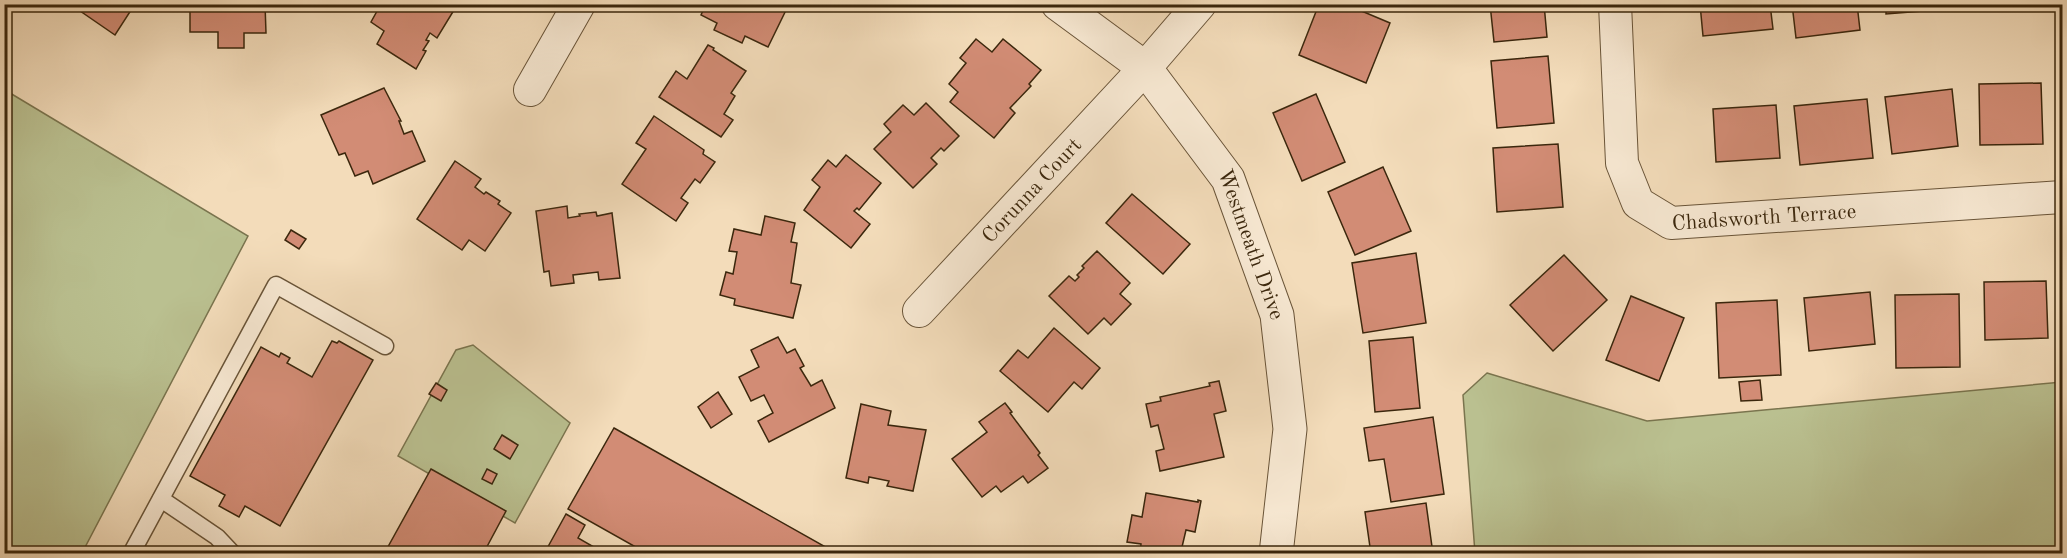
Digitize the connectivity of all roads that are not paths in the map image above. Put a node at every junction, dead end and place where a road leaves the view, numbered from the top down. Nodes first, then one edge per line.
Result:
1 (579, 4) edge
2 (1058, 4) edge
3 (1200, 4) edge
4 (1615, 4) edge
5 (1145, 69) junction
6 (530, 90) dead end
7 (2062, 197) edge
8 (919, 311) dead end
9 (385, 346) dead end
10 (160, 499) junction
11 (131, 554) edge
12 (233, 554) edge
13 (1276, 554) edge

1 - 6 street
2 - 5 street, Westmeath Drive
3 - 5 street, Corunna Court
4 - 7 street, Chadsworth Terrace
5 - 8 street, Corunna Court
5 - 13 street, Westmeath Drive
9 - 10 lane
10 - 11 lane
10 - 12 lane

